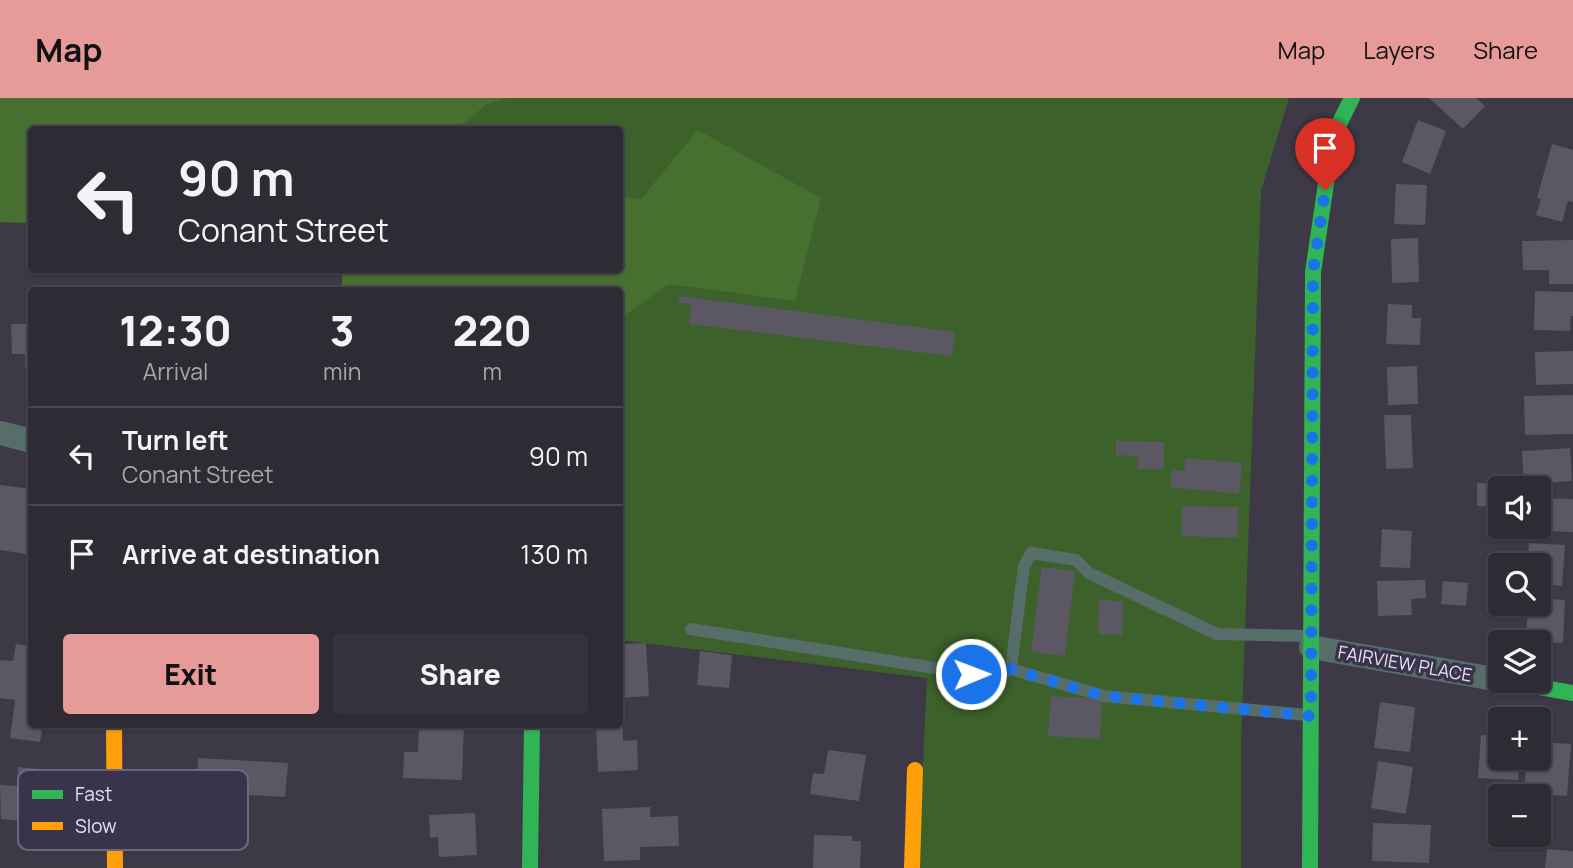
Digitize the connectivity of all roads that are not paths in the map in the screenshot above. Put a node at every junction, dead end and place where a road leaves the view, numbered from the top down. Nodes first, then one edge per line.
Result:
1 (1352, 98) edge
2 (0, 433) edge
3 (28, 440) edge
4 (691, 629) dead end
5 (1311, 642) junction
6 (1010, 669) junction
7 (1488, 677) edge
8 (1551, 689) edge
9 (1573, 693) edge
10 (1311, 716) junction
11 (114, 728) edge
12 (532, 728) edge
13 (114, 770) edge
14 (915, 771) dead end
15 (115, 850) edge
16 (115, 868) edge
17 (530, 868) edge
18 (912, 868) edge
19 (1310, 868) edge

1 - 5 street
2 - 3 street
4 - 6 lane
5 - 6 lane
5 - 7 street, FAIRVIEW PLACE
5 - 10 street
6 - 10 lane
8 - 9 street, FAIRVIEW PLACE
10 - 19 street
11 - 13 street
12 - 17 street
14 - 18 street
15 - 16 street

